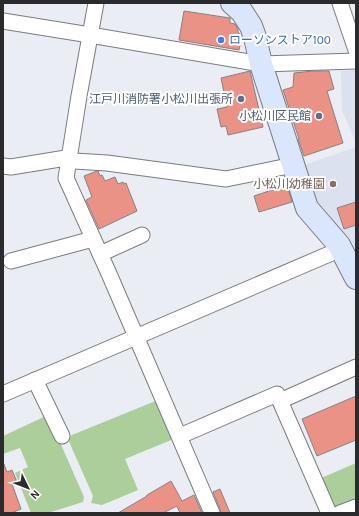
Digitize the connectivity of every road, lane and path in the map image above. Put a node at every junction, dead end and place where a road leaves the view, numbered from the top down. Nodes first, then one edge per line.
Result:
1 (96, 3) edge
2 (232, 3) edge
3 (340, 3) edge
4 (3, 20) edge
5 (90, 35) junction
6 (356, 50) edge
7 (356, 61) edge
8 (261, 64) junction
9 (69, 159) junction
10 (293, 165) junction
11 (3, 166) edge
12 (142, 235) dead end
13 (93, 239) junction
14 (341, 249) junction
15 (100, 254) junction
16 (11, 261) dead end
17 (356, 278) edge
18 (136, 338) junction
19 (356, 368) edge
20 (35, 380) junction
21 (3, 394) edge
22 (280, 401) junction
23 (62, 436) dead end
24 (180, 436) junction
25 (356, 507) edge
26 (212, 513) edge
27 (329, 513) edge
28 (340, 513) edge

1 - 5 street
2 - 8 street
3 - 6 street
4 - 5 street
5 - 8 street
5 - 9 street
7 - 8 street
8 - 10 street
9 - 10 street
9 - 11 street
9 - 13 street
10 - 14 street
12 - 15 street
13 - 15 street
13 - 16 street
14 - 17 street
14 - 18 street
15 - 18 street
18 - 20 street
18 - 24 street
19 - 22 street
20 - 21 street
20 - 23 street
22 - 24 street
22 - 27 street
24 - 26 street
25 - 28 street

